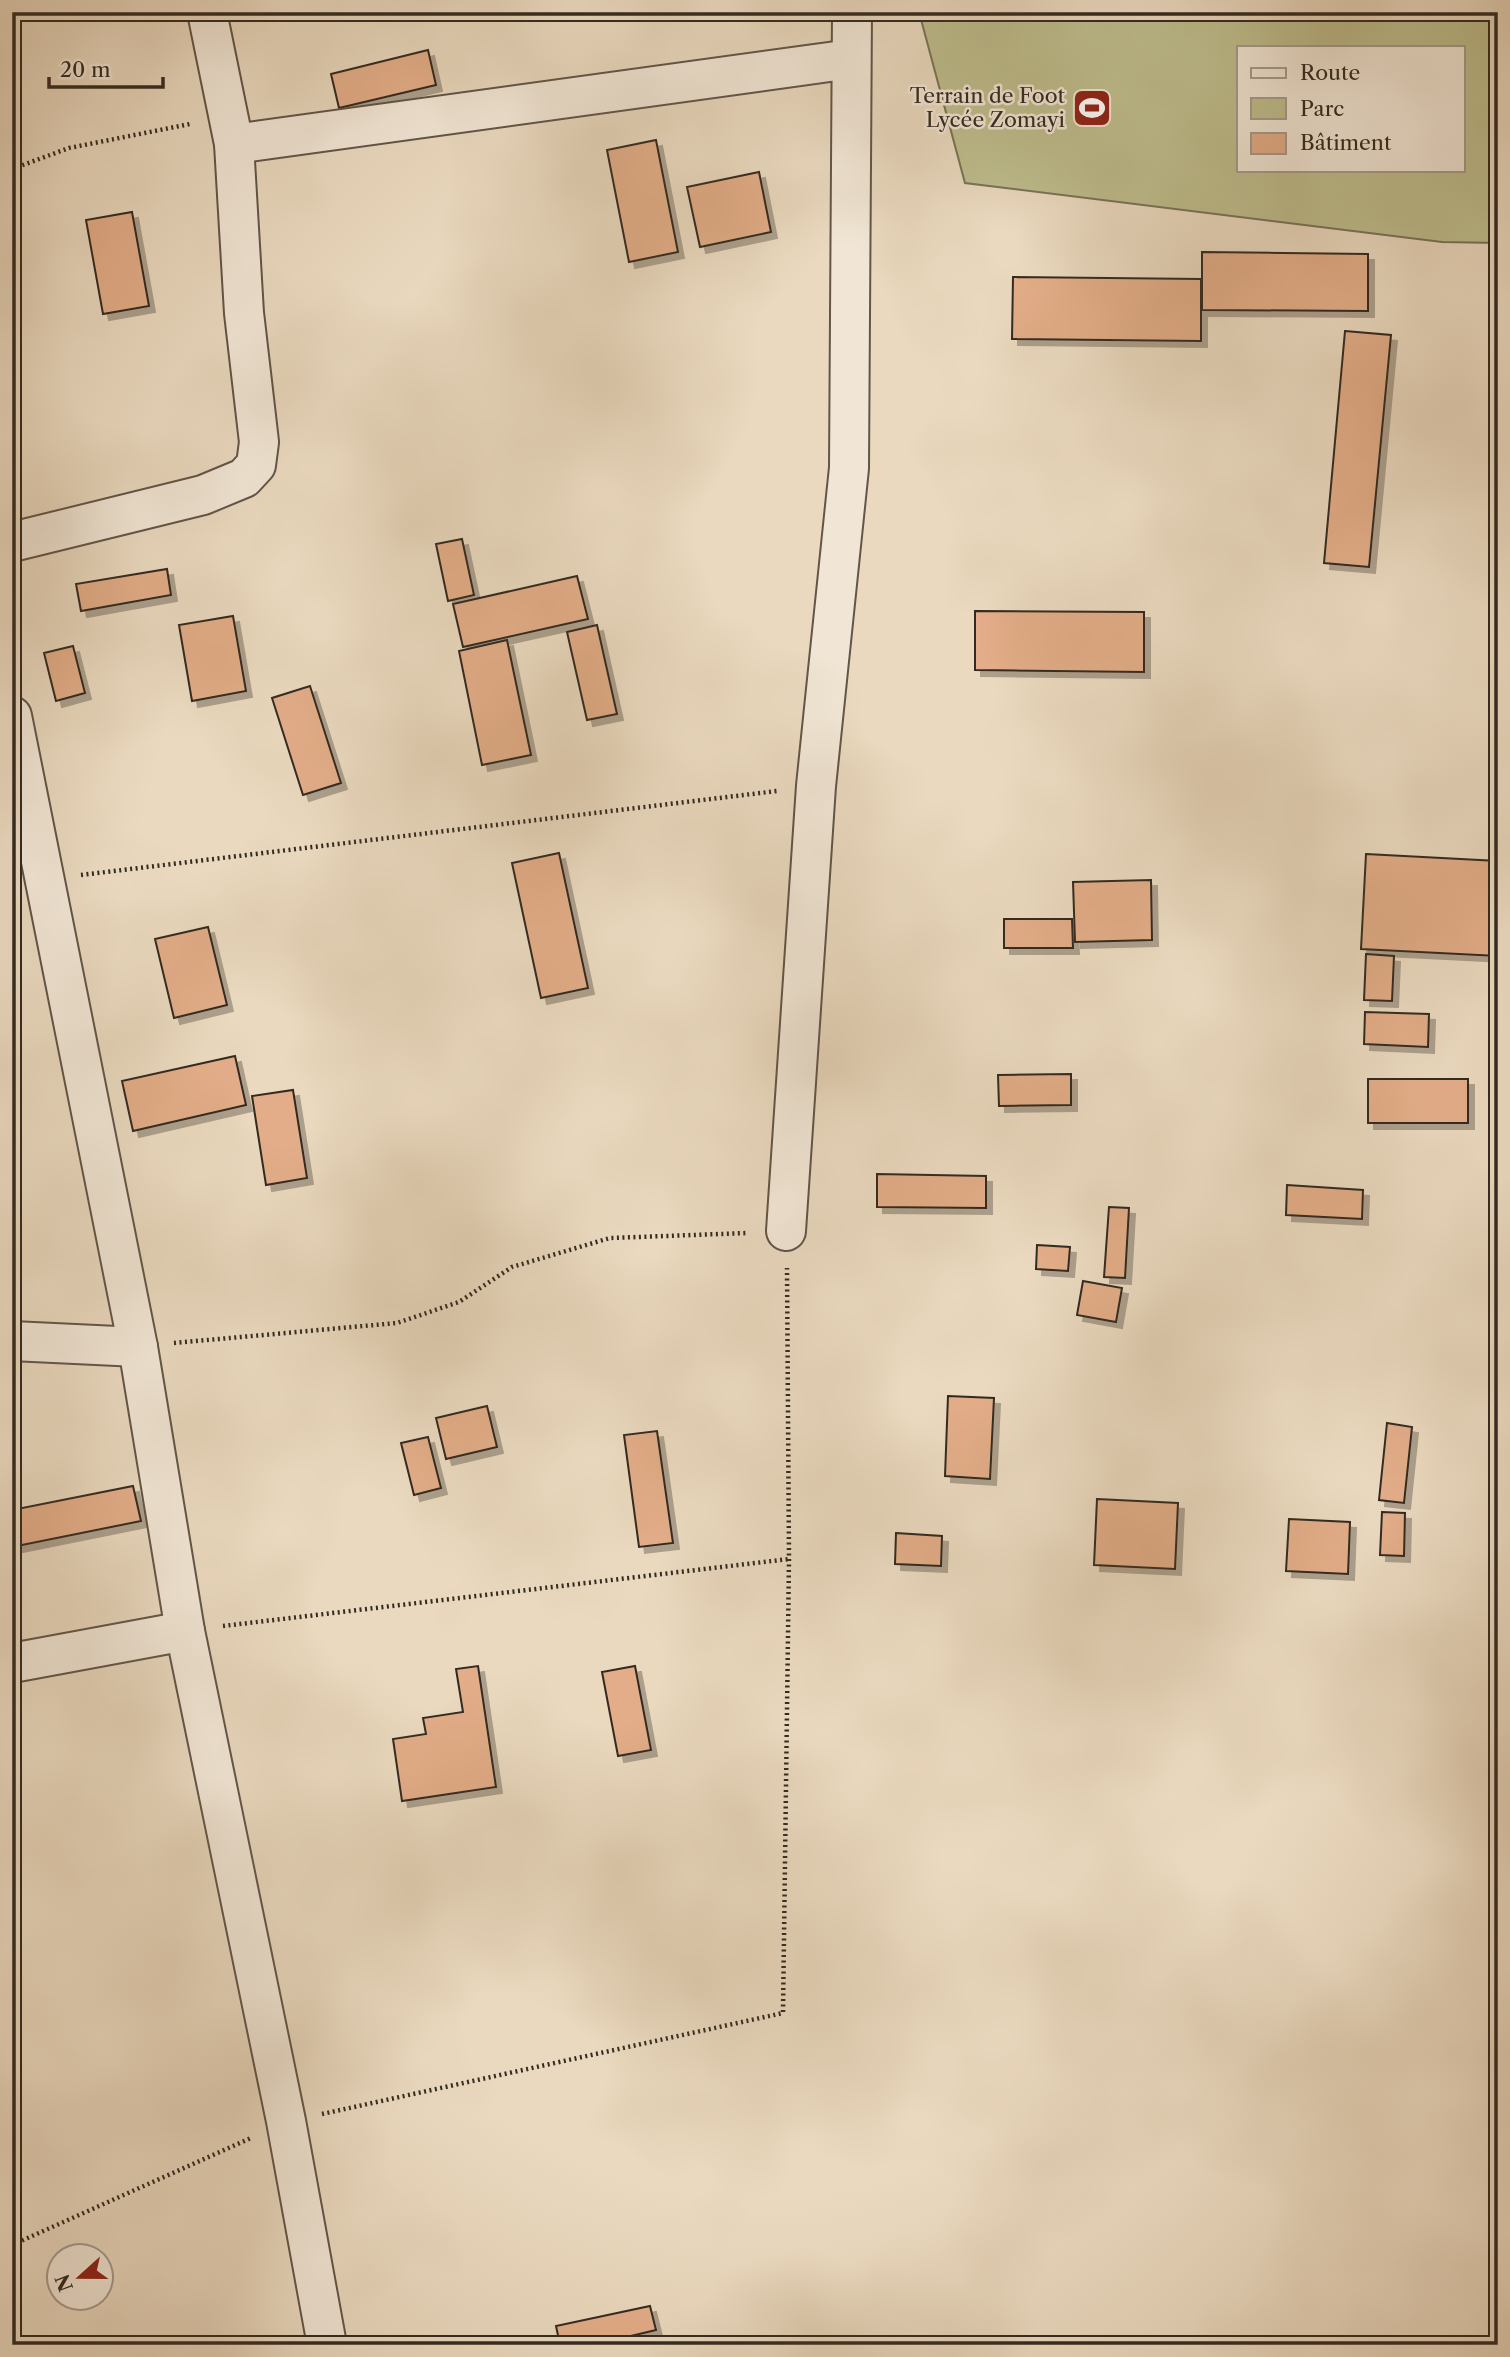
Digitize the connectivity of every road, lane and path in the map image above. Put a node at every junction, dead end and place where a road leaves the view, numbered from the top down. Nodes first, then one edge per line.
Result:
1 (207, 12) edge
2 (852, 12) edge
3 (851, 59) junction
4 (231, 130) junction
5 (12, 169) edge
6 (12, 542) edge
7 (12, 716) edge
8 (816, 786) junction
9 (46, 879) junction
10 (786, 1231) junction
11 (12, 1341) edge
12 (138, 1347) junction
13 (789, 1559) junction
14 (185, 1631) junction
15 (12, 1663) edge
16 (286, 2121) junction
17 (12, 2245) edge
18 (327, 2345) edge

1 - 4 street
2 - 3 street
3 - 4 street
3 - 8 street
4 - 5 path
4 - 6 street
7 - 9 street
8 - 9 path
8 - 10 street
9 - 12 street
10 - 12 path
10 - 13 path
11 - 12 street
12 - 14 street
13 - 14 path
13 - 16 path
14 - 15 street
14 - 16 street
16 - 17 path
16 - 18 street

